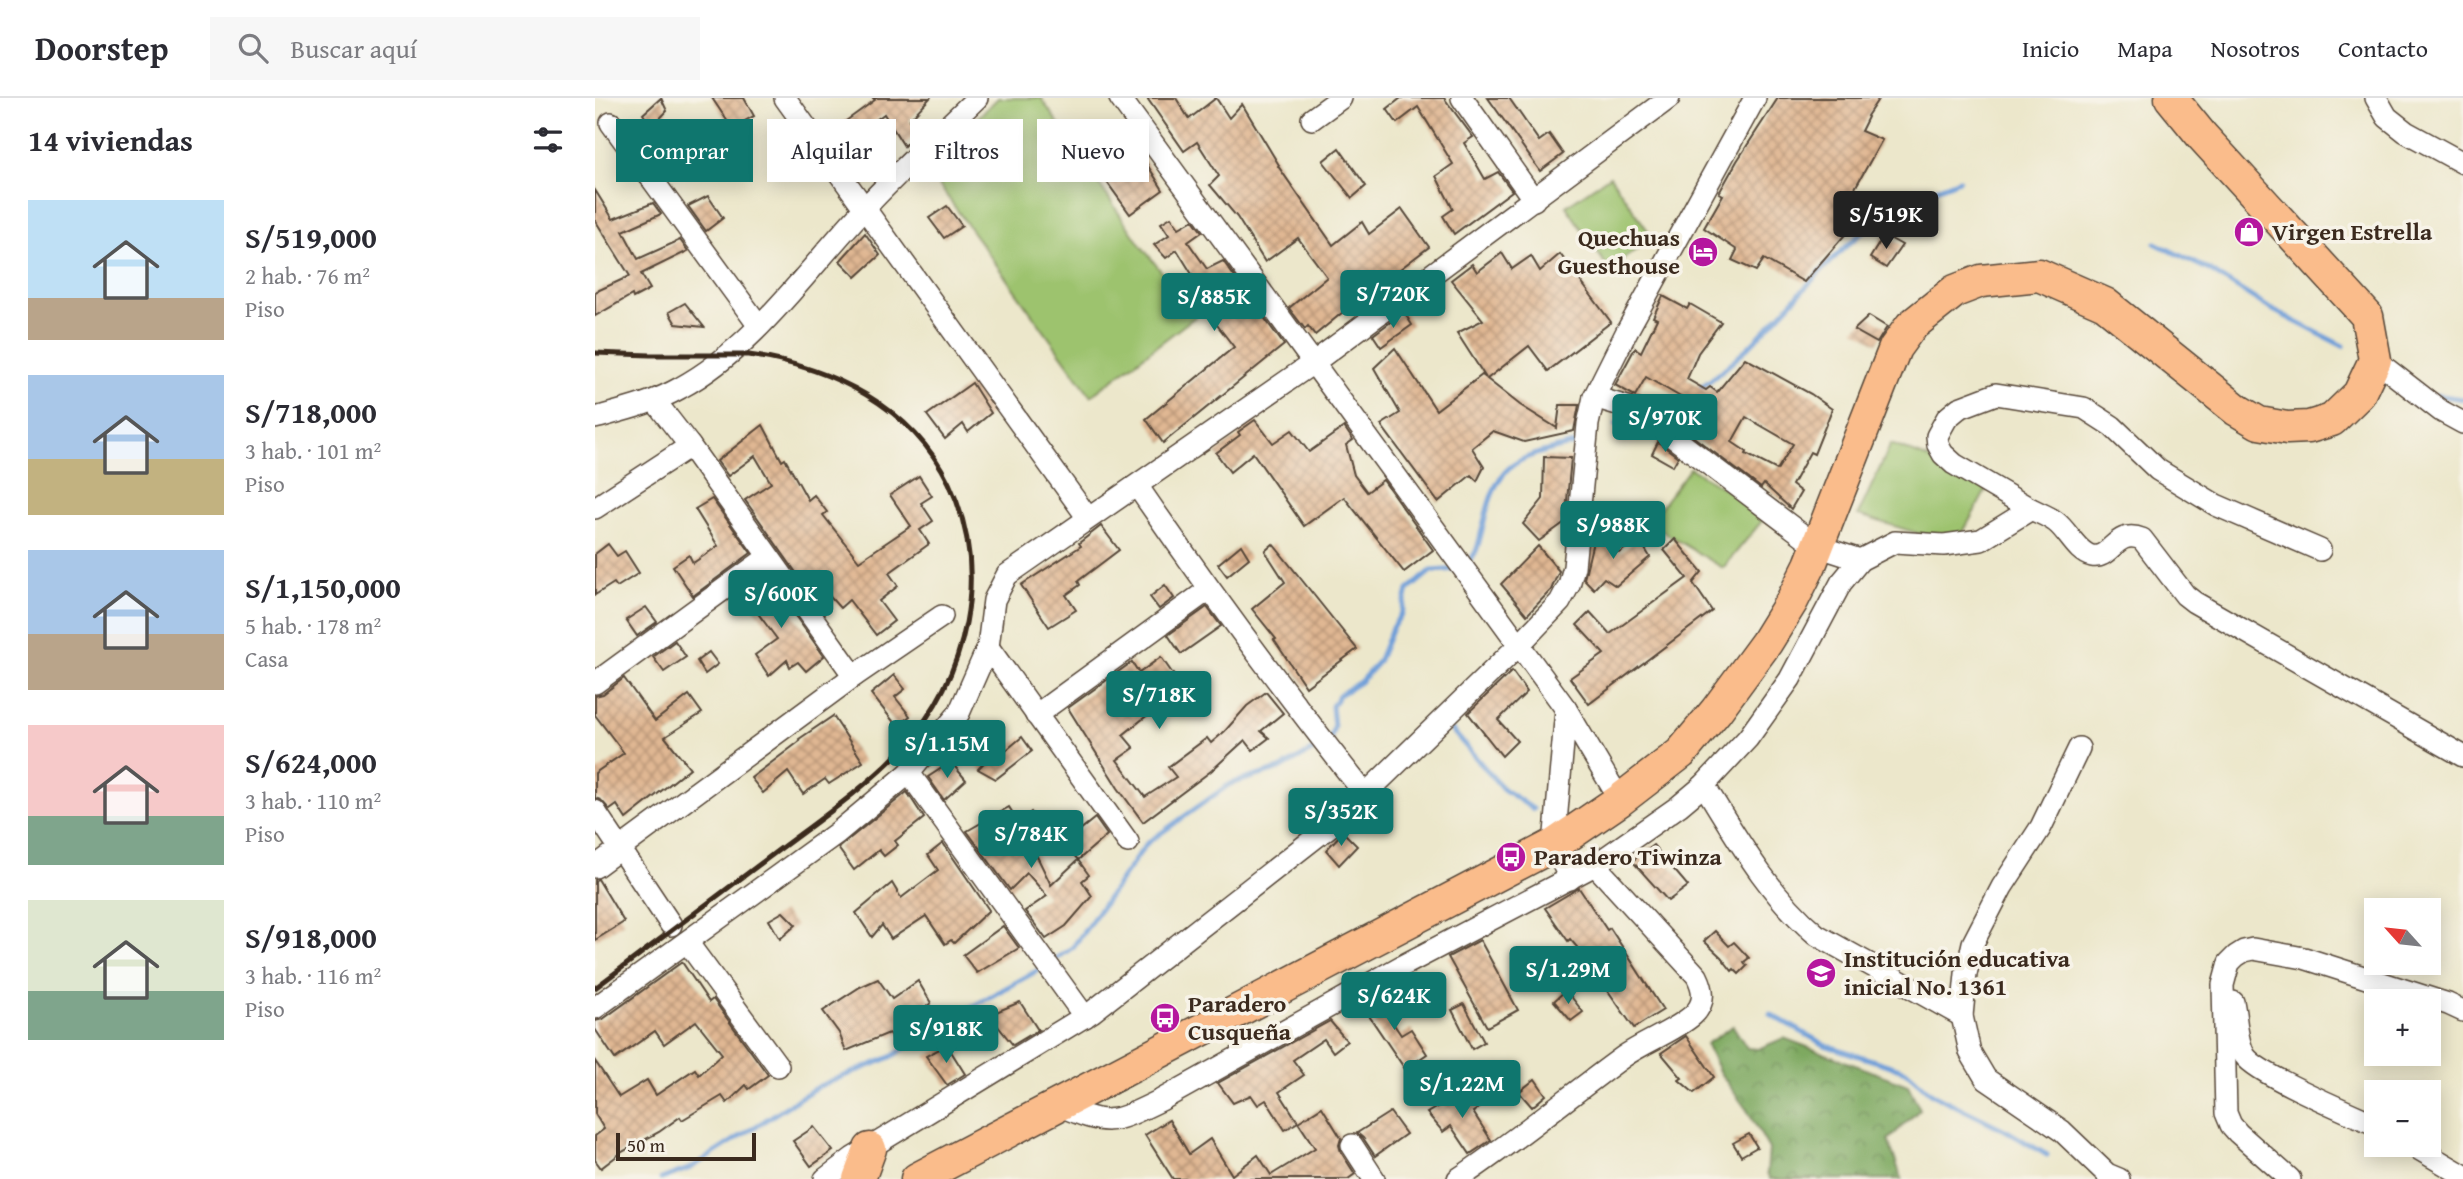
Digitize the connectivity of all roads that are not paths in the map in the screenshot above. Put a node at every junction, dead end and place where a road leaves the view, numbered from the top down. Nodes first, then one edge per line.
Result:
1 (785, 98) edge
2 (977, 98) edge
3 (1120, 98) edge
4 (1341, 98) edge
5 (1462, 98) edge
6 (1669, 98) edge
7 (1755, 98) edge
8 (2171, 98) edge
9 (2376, 98) edge
10 (1312, 119) dead end
11 (611, 123) dead end
12 (2463, 163) edge
13 (1534, 200) junction
14 (864, 208) junction
15 (759, 326) junction
16 (2375, 360) junction
17 (1313, 363) junction
18 (1594, 397) junction
19 (655, 401) junction
20 (595, 418) edge
21 (2463, 423) edge
22 (690, 446) junction
23 (1137, 487) junction
24 (595, 508) edge
25 (2031, 509) junction
26 (1088, 518) junction
27 (1817, 546) junction
28 (2321, 550) dead end
29 (768, 557) junction
30 (1860, 560) junction
31 (1208, 590) junction
32 (942, 617) dead end
33 (1518, 646) junction
34 (988, 647) junction
35 (855, 676) junction
36 (595, 682) edge
37 (1566, 709) junction
38 (1036, 715) junction
39 (2079, 748) dead end
40 (2463, 756) edge
41 (909, 773) junction
42 (1704, 785) junction
43 (1365, 794) junction
44 (1620, 800) junction
45 (595, 811) edge
46 (1128, 842) dead end
47 (1554, 845) junction
48 (622, 848) junction
49 (1595, 865) junction
50 (595, 867) edge
51 (1570, 879) junction
52 (671, 925) dead end
53 (687, 942) junction
54 (2223, 985) junction
55 (595, 1008) edge
56 (2463, 1011) edge
57 (1962, 1016) junction
58 (1085, 1017) junction
59 (778, 1066) dead end
60 (1058, 1105) junction
61 (2364, 1119) edge
62 (1352, 1145) dead end
63 (870, 1149) junction
64 (2432, 1157) edge
65 (2463, 1175) edge
66 (825, 1179) edge
67 (859, 1179) edge
68 (917, 1179) edge
69 (1374, 1179) edge
70 (1458, 1179) edge
71 (2119, 1179) edge
72 (2290, 1179) edge

1 - 14 street
2 - 14 street
3 - 17 street
4 - 10 street
5 - 13 street
6 - 13 street
7 - 18 street
8 - 16 highway
9 - 12 street
11 - 15 street
13 - 17 street
14 - 15 street
14 - 26 street
15 - 19 street
16 - 21 street
16 - 27 highway
17 - 23 street
17 - 33 street
18 - 27 street
18 - 33 street
19 - 20 street
19 - 22 street
22 - 24 street
22 - 29 street
23 - 26 street
23 - 31 street
25 - 28 street
25 - 30 street
25 - 40 street
26 - 34 street
27 - 30 street
27 - 44 highway
29 - 35 street
29 - 36 street
30 - 42 street
31 - 38 street
31 - 43 street
32 - 35 street
33 - 37 street
33 - 43 street
34 - 38 street
34 - 41 street
35 - 48 street
37 - 44 street
37 - 47 street
38 - 46 street
39 - 57 street
41 - 53 street
41 - 58 street
42 - 49 street
42 - 57 street
43 - 58 street
44 - 47 highway
45 - 48 street
47 - 51 street
47 - 60 highway
48 - 50 street
48 - 52 street
49 - 51 street
49 - 70 street
51 - 60 street
53 - 55 street
53 - 59 street
54 - 56 street
54 - 61 street
54 - 72 street
57 - 71 street
58 - 63 street
60 - 68 highway
62 - 69 street
63 - 66 street
63 - 67 highway
64 - 65 street

